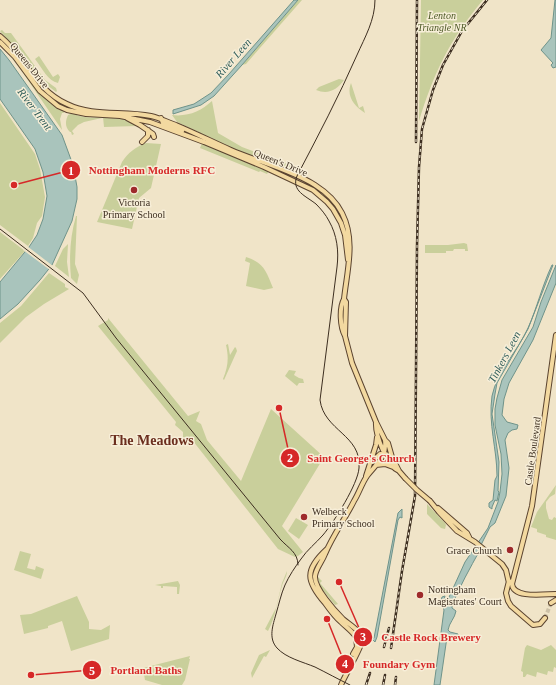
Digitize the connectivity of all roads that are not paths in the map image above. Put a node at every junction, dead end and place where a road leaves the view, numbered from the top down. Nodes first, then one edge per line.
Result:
1 (0, 36) edge
2 (0, 42) edge
3 (60, 101) junction
4 (67, 110) junction
5 (122, 114) junction
6 (162, 120) junction
7 (148, 130) junction
8 (154, 137) dead end
9 (195, 138) junction
10 (142, 142) dead end
11 (348, 260) junction
12 (556, 335) edge
13 (376, 422) junction
14 (377, 434) junction
15 (385, 440) junction
16 (385, 453) junction
17 (392, 457) junction
18 (370, 463) junction
19 (376, 466) junction
20 (393, 467) junction
21 (399, 471) junction
22 (366, 477) junction
23 (430, 502) junction
24 (469, 537) junction
25 (327, 548) junction
26 (502, 564) junction
27 (514, 571) junction
28 (510, 584) junction
29 (556, 594) edge
30 (556, 600) edge
31 (551, 603) tunnel mouth
32 (545, 618) dead end
33 (358, 648) junction
34 (340, 685) edge

1 - 3 main road, Queens Drive
2 - 4 main road, Queens Drive
3 - 4 main road, Queens Drive
3 - 5 main road, Queens Drive
4 - 5 main road, Queens Drive
5 - 6 main road, Queen's Drive
5 - 7 main road
5 - 9 main road, Queen's Drive
6 - 9 main road, Queen's Drive
6 - 11 main road, Queen's Drive
7 - 8 main road
7 - 10 main road
9 - 11 main road, Queen's Drive
11 - 13 main road, Queen's Drive
12 - 27 main road, Castle Boulevard
13 - 14 main road, Queen's Drive
13 - 15 main road, Queen's Drive
14 - 16 main road, Queen's Drive
14 - 18 main road
15 - 16 main road
15 - 17 main road, Queen's Drive
16 - 17 main road
16 - 18 main road
16 - 19 main road
16 - 20 main road, Queen's Drive
17 - 21 main road, Queen's Drive
18 - 22 main road
19 - 20 main road
19 - 22 main road
20 - 21 main road
21 - 23 main road, bridge
22 - 25 main road
23 - 24 main road
23 - 24 main road
24 - 26 main road
25 - 33 main road
25 - 33 main road
26 - 27 main road
26 - 28 main road
27 - 28 main road, Castle Boulevard
28 - 29 main road
28 - 32 main road, Castle Boulevard
30 - 31 main road
33 - 34 main road

